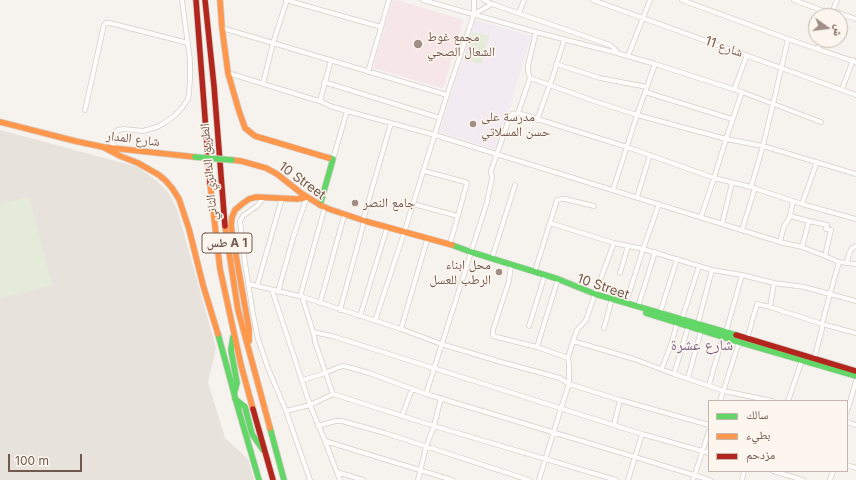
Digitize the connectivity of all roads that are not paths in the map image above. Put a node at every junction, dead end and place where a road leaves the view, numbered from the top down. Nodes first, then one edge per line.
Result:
1 (182, 0) edge
2 (196, 0) edge
3 (205, 0) edge
4 (220, 0) edge
5 (287, 0) edge
6 (389, 0) edge
7 (423, 0) edge
8 (474, 0) edge
9 (484, 0) edge
10 (524, 0) edge
11 (593, 0) edge
12 (650, 0) edge
13 (682, 0) edge
14 (794, 0) edge
15 (492, 4) junction
16 (816, 8) edge
17 (519, 13) junction
18 (474, 14) junction
19 (643, 19) junction
20 (381, 27) junction
21 (222, 28) junction
22 (536, 32) junction
23 (788, 39) junction
24 (564, 40) junction
25 (188, 43) junction
26 (273, 43) junction
27 (808, 45) edge
28 (818, 48) edge
29 (617, 53) junction
30 (746, 55) junction
31 (628, 56) junction
32 (331, 60) junction
33 (854, 61) edge
34 (556, 64) junction
35 (655, 64) junction
36 (782, 68) junction
37 (368, 72) junction
38 (228, 73) junction
39 (530, 78) junction
40 (324, 82) junction
41 (263, 84) junction
42 (550, 85) junction
43 (842, 89) junction
44 (646, 90) junction
45 (734, 90) junction
46 (742, 92) junction
47 (446, 95) junction
48 (856, 95) edge
49 (320, 101) junction
50 (774, 104) junction
51 (85, 110) dead end
52 (347, 111) junction
53 (518, 113) junction
54 (637, 115) junction
55 (440, 118) junction
56 (732, 119) junction
57 (537, 120) junction
58 (0, 122) edge
59 (821, 122) dead end
60 (391, 123) junction
61 (434, 135) junction
62 (726, 139) junction
63 (763, 146) junction
64 (103, 147) junction
65 (627, 147) junction
66 (116, 148) junction
67 (497, 154) junction
68 (650, 155) junction
69 (333, 158) junction
70 (817, 162) junction
71 (266, 168) junction
72 (424, 171) junction
73 (856, 174) edge
74 (714, 178) junction
75 (732, 183) junction
76 (515, 185) dead end
77 (753, 188) junction
78 (613, 190) junction
79 (264, 197) junction
80 (637, 197) junction
81 (282, 198) junction
82 (305, 199) junction
83 (793, 201) junction
84 (413, 204) junction
85 (659, 204) junction
86 (802, 204) junction
87 (594, 206) dead end
88 (322, 208) junction
89 (344, 216) junction
90 (458, 216) junction
91 (790, 216) junction
92 (701, 218) junction
93 (856, 219) edge
94 (363, 221) junction
95 (809, 221) junction
96 (550, 223) junction
97 (722, 224) junction
98 (387, 228) junction
99 (742, 230) junction
100 (405, 232) junction
101 (427, 240) junction
102 (780, 242) junction
103 (614, 243) junction
104 (450, 244) junction
105 (628, 246) junction
106 (856, 246) edge
107 (802, 247) junction
108 (643, 249) junction
109 (655, 252) junction
110 (470, 253) junction
111 (825, 256) junction
112 (492, 258) junction
113 (677, 259) junction
114 (839, 262) junction
115 (847, 263) junction
116 (856, 264) edge
117 (512, 265) junction
118 (699, 266) junction
119 (712, 270) junction
120 (535, 271) junction
121 (620, 273) dead end
122 (742, 275) junction
123 (544, 278) junction
124 (557, 282) junction
125 (774, 283) junction
126 (249, 284) junction
127 (257, 286) junction
128 (272, 290) junction
129 (278, 292) junction
130 (830, 294) junction
131 (595, 295) junction
132 (303, 298) junction
133 (856, 301) edge
134 (611, 302) junction
135 (320, 303) junction
136 (626, 304) junction
137 (638, 307) junction
138 (770, 307) junction
139 (340, 310) junction
140 (660, 313) junction
141 (360, 316) junction
142 (375, 321) junction
143 (680, 321) junction
144 (689, 323) junction
145 (822, 324) junction
146 (530, 326) dead end
147 (701, 326) junction
148 (604, 328) dead end
149 (401, 329) junction
150 (313, 332) junction
151 (234, 333) junction
152 (856, 333) edge
153 (725, 334) junction
154 (747, 339) junction
155 (573, 341) junction
156 (739, 342) junction
157 (441, 344) junction
158 (537, 347) junction
159 (249, 354) junction
160 (568, 358) junction
161 (802, 360) junction
162 (814, 361) junction
163 (434, 368) junction
164 (662, 368) junction
165 (856, 371) edge
166 (326, 373) junction
167 (674, 374) junction
168 (856, 376) edge
169 (688, 378) junction
170 (303, 380) junction
171 (856, 381) edge
172 (569, 384) junction
173 (709, 385) junction
174 (412, 389) junction
175 (724, 391) junction
176 (333, 394) junction
177 (426, 394) junction
178 (235, 396) junction
179 (441, 398) junction
180 (620, 400) junction
181 (720, 400) edge
182 (767, 400) edge
183 (788, 400) edge
184 (310, 405) junction
185 (561, 408) junction
186 (848, 409) edge
187 (286, 411) junction
188 (402, 416) junction
189 (614, 425) junction
190 (708, 425) edge
191 (318, 426) junction
192 (434, 426) junction
193 (554, 432) junction
194 (642, 434) junction
195 (708, 434) edge
196 (325, 441) junction
197 (426, 447) junction
198 (703, 451) junction
199 (266, 453) junction
200 (708, 453) edge
201 (635, 456) junction
202 (546, 458) junction
203 (420, 470) junction
204 (337, 472) junction
205 (776, 472) edge
206 (694, 478) edge
207 (259, 480) edge
208 (274, 480) edge
209 (284, 480) edge
210 (310, 480) edge
211 (340, 480) edge
212 (363, 480) edge
213 (418, 480) edge
214 (452, 480) edge
215 (529, 480) edge
216 (539, 480) edge
217 (616, 480) edge
218 (628, 480) edge
219 (710, 480) edge
220 (803, 480) edge

1 - 25 street
2 - 151 main road, الطريق الدائري الثاني / طس A 1
3 - 159 main road, الطريق الدائري الثاني / طس A 1
4 - 21 main road
5 - 20 street
5 - 26 street
6 - 20 street
7 - 18 street
8 - 18 street
9 - 15 street
10 - 17 street
11 - 19 street, شارع 11
12 - 19 street
13 - 23 street
14 - 16 street
15 - 17 street
15 - 18 street
17 - 29 street
18 - 22 street
18 - 47 street
19 - 30 street, شارع 11
19 - 31 street
20 - 37 street
21 - 26 street
21 - 38 main road
22 - 24 street
22 - 39 street
23 - 27 street
23 - 36 street
24 - 29 street
24 - 34 street
25 - 51 street
25 - 66 street
26 - 32 street
26 - 41 street
28 - 33 street
29 - 31 street
30 - 36 street, شارع 11
30 - 45 street
31 - 35 street
32 - 37 street
32 - 40 street
33 - 43 street
34 - 42 street
34 - 44 street
35 - 44 street
35 - 45 street
36 - 43 street, شارع 11
36 - 50 street
37 - 47 street
38 - 41 street
38 - 69 main road
39 - 42 street
39 - 53 street
40 - 49 street
40 - 55 street
41 - 49 street
42 - 54 street
42 - 57 street
43 - 48 street, شارع 11
44 - 54 street
44 - 56 street
45 - 46 street
46 - 50 street
46 - 56 street
47 - 55 street
49 - 52 street
50 - 59 street
50 - 63 street
52 - 60 street
52 - 69 street
53 - 57 street
53 - 67 street
54 - 62 street
54 - 65 street
55 - 61 street
56 - 62 street
57 - 65 street
58 - 64 main road, شارع المدار
60 - 61 street
60 - 94 street
61 - 67 street
61 - 72 street
62 - 63 street
62 - 74 street
63 - 70 street
63 - 77 street
64 - 66 main road, شارع المدار
64 - 178 main road
65 - 68 street
65 - 78 street
66 - 71 main road, شارع المدار, bridge
67 - 78 street
67 - 110 street
68 - 74 street
68 - 80 street
69 - 88 main road
70 - 73 street
70 - 86 street
71 - 82 main road, 10 Street
71 - 88 main road, 10 Street
72 - 84 street
72 - 90 street
74 - 75 street
74 - 92 street
75 - 77 street
75 - 97 street
76 - 112 street
77 - 83 street
77 - 99 street
78 - 80 street
79 - 81 main road
79 - 126 street
79 - 159 main road
80 - 85 street
81 - 82 main road
81 - 127 street
82 - 88 main road, 10 Street
82 - 129 street
83 - 86 street
83 - 91 street
84 - 90 street
84 - 100 street
85 - 92 street
85 - 108 street
86 - 93 street
87 - 96 street
88 - 89 main road, 10 Street
88 - 94 main road, 10 Street
88 - 132 street
89 - 94 main road, 10 Street
89 - 135 street
90 - 104 street
91 - 95 street
91 - 102 street
92 - 97 street
94 - 98 main road, 10 Street
94 - 100 main road, 10 Street
94 - 139 street
95 - 107 street
95 - 111 street
96 - 103 street
96 - 120 street
97 - 99 street
98 - 100 main road, 10 Street
98 - 141 street
99 - 102 street
100 - 101 main road, 10 Street
100 - 104 main road, 10 Street
100 - 142 street
101 - 110 main road, 10 Street
101 - 149 street
102 - 107 street
103 - 105 street
103 - 131 street
104 - 110 main road, 10 Street
105 - 108 street
105 - 121 street
106 - 115 street
107 - 111 street
108 - 109 street
108 - 136 street
109 - 113 street
109 - 137 street
110 - 112 main road, 10 Street
110 - 117 main road, 10 Street
110 - 157 street
111 - 114 street
112 - 117 main road, 10 Street
113 - 118 street
113 - 140 street
114 - 115 street
114 - 130 street
115 - 116 street
117 - 120 main road, 10 Street
117 - 123 main road, 10 Street
117 - 158 street
118 - 119 street
118 - 143 street
119 - 122 street
119 - 147 street
120 - 131 main road, 10 Street
122 - 125 street
122 - 153 street
123 - 124 main road, 10 Street
123 - 146 street
124 - 131 main road, 10 Street
124 - 158 street
125 - 130 street
125 - 138 street
126 - 127 street
126 - 187 street
127 - 128 street
128 - 129 street
128 - 170 street
129 - 132 street
130 - 133 street
130 - 145 street
131 - 134 main road, 10 Street
131 - 136 main road, 10 Street
131 - 155 street
132 - 135 street
132 - 150 street
134 - 143 main road, 10 Street
134 - 148 street
135 - 139 street
136 - 137 main road, 10 Street
137 - 140 main road, 10 Street
138 - 145 street
138 - 154 street
139 - 141 street
140 - 143 main road, 10 Street
141 - 142 street
142 - 149 street
143 - 144 main road, 10 Street
143 - 164 street
144 - 147 main road, 10 Street
144 - 167 street
145 - 152 street
145 - 162 street
147 - 153 main road, 10 Street
147 - 169 street
149 - 157 street
150 - 163 street
150 - 166 street
151 - 178 main road
151 - 199 main road, الطريق الدائري الثاني / طس A 1
153 - 154 main road, 10 Street
153 - 156 main road, 10 Street
153 - 173 street
154 - 162 main road, 10 Street
155 - 160 street
155 - 164 street
156 - 161 main road, 10 Street
156 - 175 street
157 - 163 street
157 - 172 street
158 - 160 street
159 - 209 main road, الطريق الدائري الثاني / طس A 1
160 - 172 street
161 - 162 main road, 10 Street
161 - 183 street
162 - 165 main road, 10 Street
162 - 168 main road, 10 Street
163 - 177 street
163 - 185 street
164 - 167 street
166 - 170 street
166 - 174 street
166 - 176 street
167 - 169 street
169 - 173 street
170 - 184 street
171 - 186 street
172 - 180 street
172 - 185 street
173 - 175 street
174 - 177 street
174 - 188 street
175 - 181 street
175 - 182 street
176 - 184 street
176 - 188 street
177 - 179 street
178 - 199 main road
178 - 207 main road
179 - 192 street
179 - 193 street
180 - 189 street
180 - 190 street
184 - 187 street
184 - 191 street
185 - 189 street
185 - 193 street
187 - 210 street
188 - 192 street
189 - 194 street
191 - 196 street
191 - 197 street
192 - 197 street
192 - 202 street
193 - 201 street
193 - 202 street
194 - 198 street
194 - 201 street
195 - 198 street
196 - 203 street
196 - 204 street
197 - 203 street
197 - 215 street
198 - 200 street
198 - 206 street
199 - 208 main road, الطريق الدائري الثاني / طس A 1
201 - 206 street
201 - 218 street
202 - 216 street
202 - 217 street
203 - 213 street
203 - 214 street
204 - 211 street
204 - 212 street
205 - 220 street
206 - 219 street

